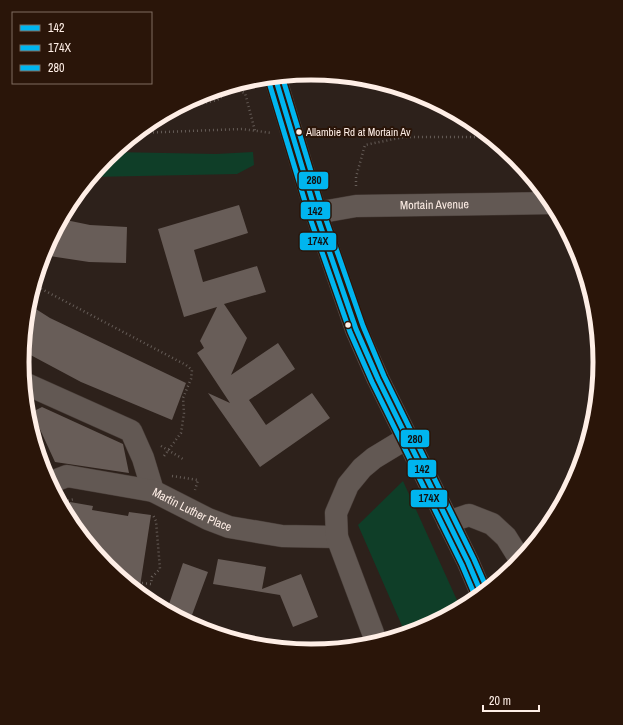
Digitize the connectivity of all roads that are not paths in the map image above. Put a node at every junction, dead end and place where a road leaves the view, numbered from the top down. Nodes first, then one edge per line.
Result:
1 (277, 82) edge
2 (544, 203) edge
3 (316, 213) junction
4 (30, 386) edge
5 (407, 438) junction
6 (55, 481) edge
7 (157, 492) junction
8 (448, 522) junction
9 (337, 537) junction
10 (518, 555) edge
11 (479, 589) edge
12 (373, 633) dead end

1 - 3 main road
2 - 3 street, Mortain Avenue
3 - 5 main road
4 - 7 street
5 - 8 main road
5 - 9 street
6 - 7 street, Martin Luther Place
7 - 9 street, Martin Luther Place
8 - 10 street
8 - 11 main road
9 - 12 street

